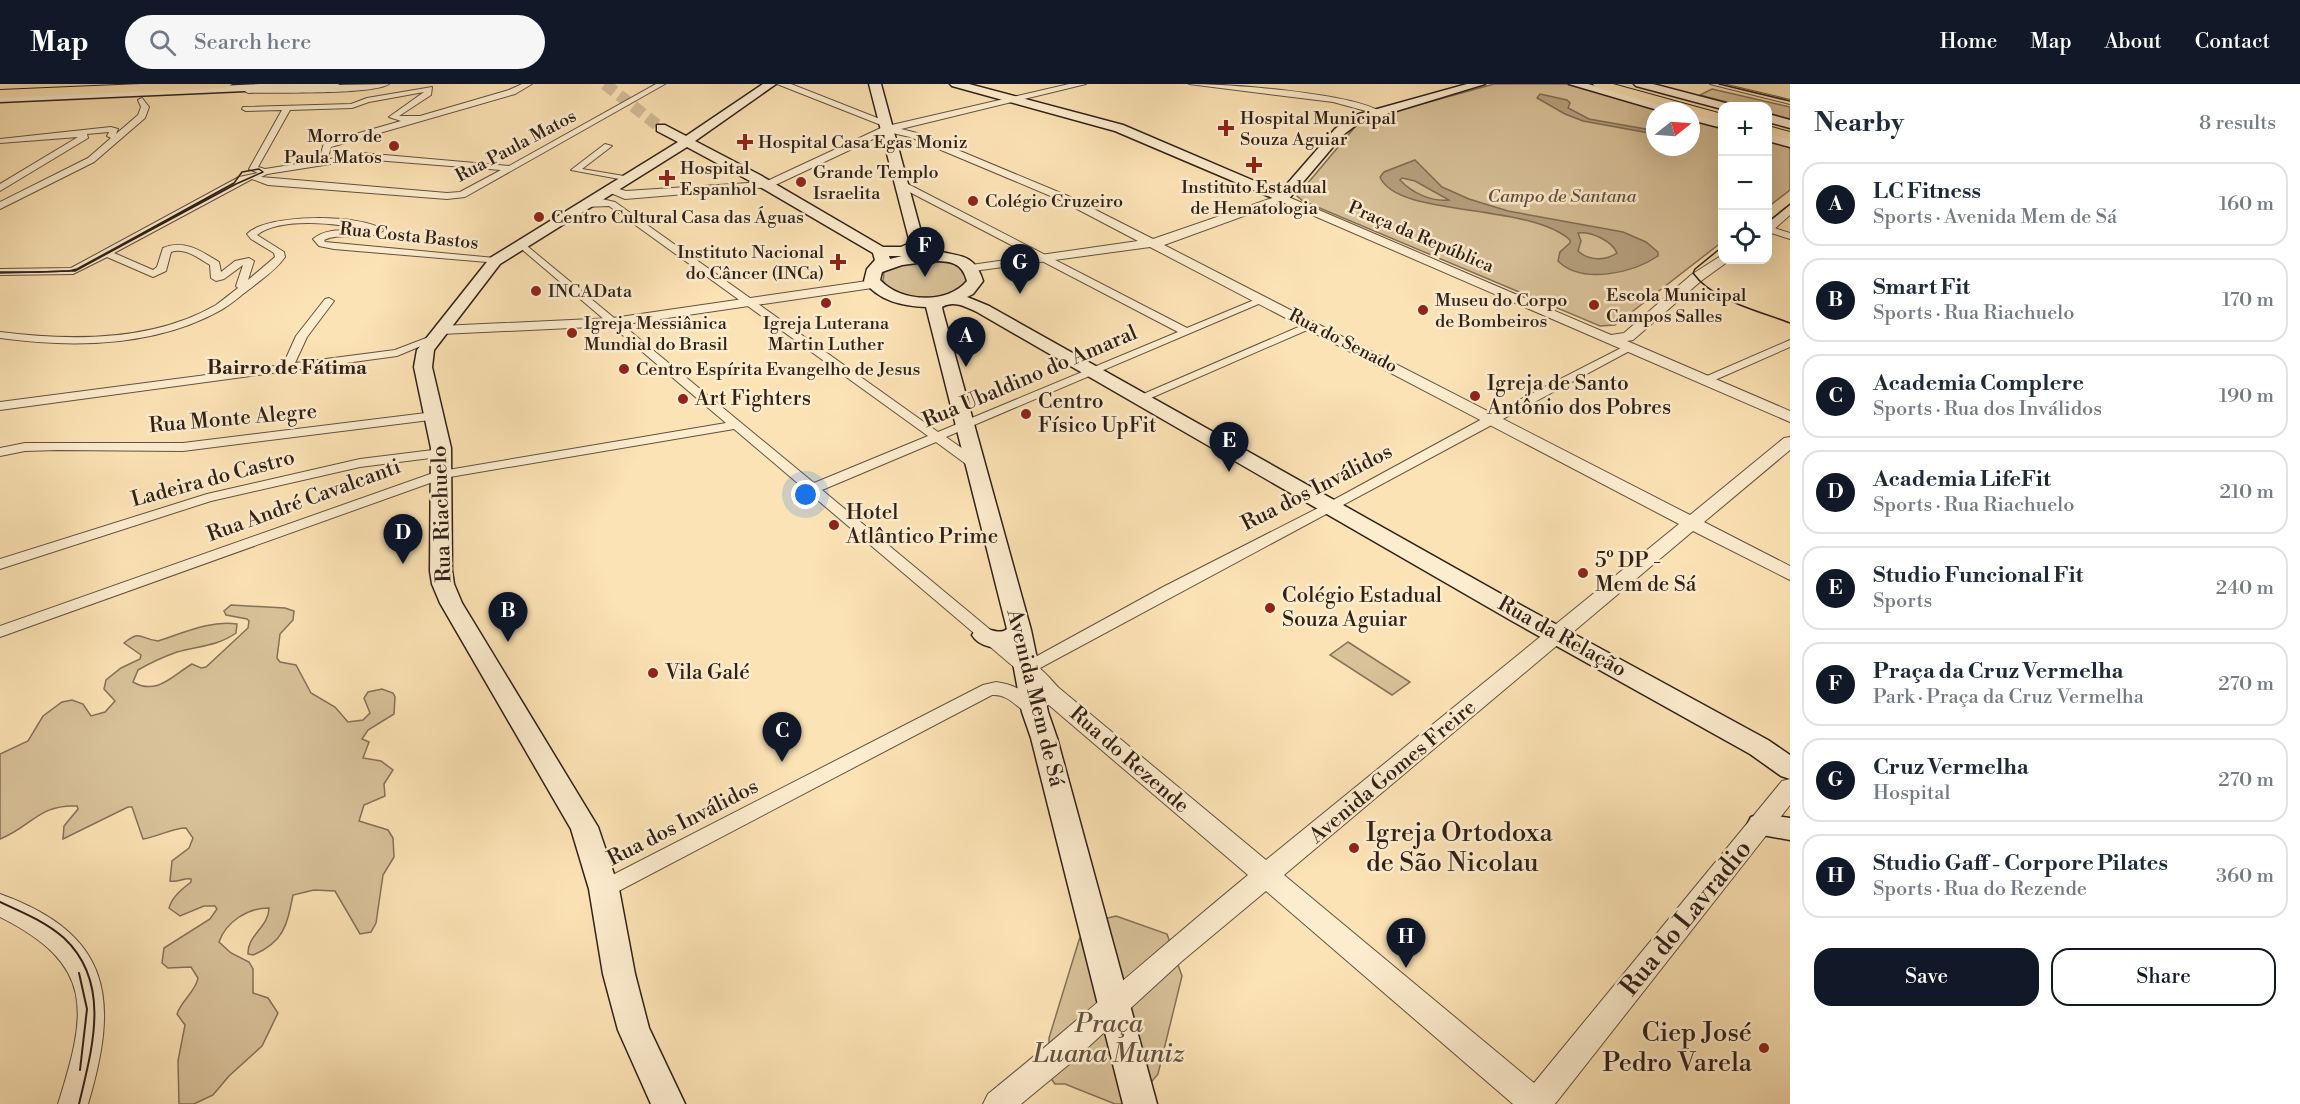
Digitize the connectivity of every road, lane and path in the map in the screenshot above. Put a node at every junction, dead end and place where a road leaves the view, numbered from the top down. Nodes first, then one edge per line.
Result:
1 (72, 84) edge
2 (147, 84) edge
3 (334, 84) edge
4 (384, 84) edge
5 (528, 84) edge
6 (661, 84) edge
7 (770, 84) edge
8 (782, 84) edge
9 (875, 84) edge
10 (956, 84) edge
11 (1081, 84) edge
12 (1193, 84) edge
13 (1478, 84) edge
14 (1575, 84) edge
15 (1599, 84) edge
16 (1617, 84) edge
17 (1640, 84) edge
18 (1714, 84) edge
19 (206, 85) edge
20 (1653, 86) edge
21 (229, 87) edge
22 (362, 87) junction
23 (0, 92) edge
24 (166, 92) junction
25 (121, 93) junction
26 (60, 96) junction
27 (0, 99) edge
28 (142, 100) junction
29 (367, 100) junction
30 (1011, 100) junction
31 (1790, 102) edge
32 (1348, 103) junction
33 (1646, 103) edge
34 (1718, 104) edge
35 (743, 105) junction
36 (1394, 107) junction
37 (287, 108) junction
38 (246, 109) dead end
39 (1718, 111) edge
40 (1377, 112) junction
41 (1718, 117) edge
42 (425, 118) junction
43 (1700, 118) edge
44 (1772, 119) edge
45 (1718, 123) edge
46 (1790, 124) edge
47 (1772, 125) edge
48 (886, 126) junction
49 (661, 128) tunnel mouth
50 (1790, 130) edge
51 (1772, 131) edge
52 (69, 134) junction
53 (1790, 136) edge
54 (117, 137) junction
55 (1772, 138) edge
56 (0, 141) edge
57 (687, 141) junction
58 (1790, 143) edge
59 (608, 146) dead end
60 (703, 149) junction
61 (327, 161) junction
62 (508, 168) junction
63 (254, 174) junction
64 (901, 184) junction
65 (766, 185) junction
66 (623, 187) junction
67 (0, 188) edge
68 (1282, 198) junction
69 (585, 204) junction
70 (612, 204) junction
71 (0, 206) edge
72 (1790, 209) edge
73 (1772, 224) edge
74 (1772, 230) edge
75 (1790, 236) edge
76 (1153, 243) junction
77 (521, 244) junction
78 (918, 244) junction
79 (880, 251) junction
80 (107, 254) junction
81 (944, 256) junction
82 (1042, 259) junction
83 (495, 261) junction
84 (1718, 263) edge
85 (971, 269) junction
86 (0, 272) edge
87 (875, 277) junction
88 (1695, 281) junction
89 (244, 287) junction
90 (947, 300) junction
91 (1263, 300) junction
92 (329, 301) dead end
93 (750, 302) junction
94 (613, 322) junction
95 (1310, 325) junction
96 (1187, 332) junction
97 (1597, 332) junction
98 (0, 334) edge
99 (438, 334) junction
100 (1611, 339) junction
101 (1790, 342) edge
102 (1629, 348) junction
103 (397, 353) junction
104 (423, 367) junction
105 (287, 368) junction
106 (1093, 372) junction
107 (1704, 380) junction
108 (1140, 399) junction
109 (0, 406) edge
110 (434, 416) junction
111 (1790, 417) edge
112 (1494, 418) junction
113 (966, 424) junction
114 (736, 425) junction
115 (937, 436) junction
116 (1790, 442) edge
117 (0, 452) edge
118 (441, 464) junction
119 (975, 464) junction
120 (812, 489) junction
121 (1331, 507) junction
122 (1692, 523) junction
123 (0, 564) edge
124 (1790, 574) edge
125 (1019, 630) junction
126 (0, 632) edge
127 (984, 635) junction
128 (1558, 636) junction
129 (1027, 669) junction
130 (1035, 712) junction
131 (1790, 769) edge
132 (1790, 788) edge
133 (1761, 825) junction
134 (1790, 829) edge
135 (1266, 878) junction
136 (604, 889) junction
137 (0, 905) edge
138 (1115, 1005) junction
139 (74, 1104) edge
140 (668, 1104) edge
141 (998, 1104) edge
142 (1140, 1104) edge
143 (1536, 1104) edge

1 - 23 main road
2 - 23 main road
3 - 21 main road
4 - 22 street
5 - 42 street
6 - 62 street, Rua Paula Matos
7 - 35 main road
8 - 48 street, Rua do Senado
9 - 48 main road
10 - 30 main road
11 - 30 street
12 - 32 street
13 - 36 main road
14 - 33 main road
15 - 41 main road
16 - 39 main road
17 - 20 main road
18 - 31 street
19 - 21 main road
19 - 23 main road
19 - 26 main road
20 - 34 main road
21 - 22 street
21 - 24 main road
22 - 29 street
24 - 25 main road
24 - 28 street
25 - 26 main road
25 - 28 street
26 - 27 main road
28 - 54 street
29 - 37 street
29 - 42 street
30 - 48 street
30 - 68 main road
32 - 36 main road
32 - 40 street
35 - 57 main road
35 - 60 main road
36 - 40 main road
37 - 38 street
37 - 63 street
40 - 68 main road
42 - 61 street
43 - 45 main road
44 - 46 main road
47 - 50 main road
48 - 64 main road
48 - 65 street
48 - 76 street, Rua do Senado
49 - 57 main road
51 - 53 main road
52 - 54 street
52 - 56 street
52 - 67 street
54 - 71 street
55 - 58 main road
57 - 60 main road
57 - 66 main road
59 - 66 street
60 - 65 main road
61 - 62 street
61 - 63 street
62 - 63 street, Rua Paula Matos
63 - 80 street
64 - 78 main road
64 - 82 street
65 - 66 street
65 - 79 main road
66 - 69 main road
66 - 70 street
68 - 76 street
68 - 97 street, Praça da República
69 - 70 street
69 - 77 main road
70 - 93 street
72 - 73 street
74 - 75 street
76 - 82 street
76 - 91 street, Rua do Senado
77 - 83 main road
77 - 94 street, Rua do Rezende
78 - 79 main road
78 - 81 main road
79 - 87 main road
80 - 86 street
80 - 89 street
81 - 85 main road
81 - 87 main road
82 - 85 street
82 - 96 street
83 - 89 street, Rua Costa Bastos
83 - 99 main road
84 - 88 street
85 - 90 main road
87 - 90 main road
87 - 93 street
88 - 97 street
88 - 100 street
89 - 98 street
90 - 106 main road, Rua da Relação
90 - 113 main road, Avenida Mem de Sá
91 - 95 street, Rua do Senado
91 - 96 street, Rua Ubaldino do Amaral
92 - 105 street
93 - 94 street
93 - 115 street
94 - 99 street
94 - 114 street, Rua do Rezende
95 - 108 street
95 - 112 street, Rua do Senado
96 - 106 street, Rua Ubaldino do Amaral
97 - 100 street, Praça da República
99 - 103 street
99 - 104 main road
100 - 102 street, Praça da República
101 - 107 street
102 - 107 street, Praça da República
102 - 112 street, Rua dos Inválidos
103 - 104 street
103 - 105 street
104 - 110 main road, Rua Riachuelo
105 - 109 street
106 - 108 main road, Rua da Relação
106 - 113 street, Rua Ubaldino do Amaral
107 - 111 street, Praça da República
108 - 121 main road, Rua da Relação
110 - 117 street, Rua Monte Alegre
110 - 118 main road, Rua Riachuelo
112 - 121 street, Rua dos Inválidos
112 - 122 street, Rua do Senado
113 - 115 street, Rua Ubaldino do Amaral
113 - 119 main road, Avenida Mem de Sá
114 - 118 street, Rua André Cavalcanti
114 - 120 street, Rua do Rezende
115 - 119 street
115 - 120 street, Rua Ubaldino do Amaral
116 - 122 street, Avenida Gomes Freire
118 - 123 street, Ladeira do Castro
118 - 126 street, Rua André Cavalcanti
118 - 136 main road, Rua Riachuelo
119 - 125 main road, Avenida Mem de Sá
120 - 127 street, Rua do Rezende
121 - 128 main road, Rua da Relação
121 - 129 street, Rua dos Inválidos
122 - 124 street, Rua do Senado
122 - 128 street, Avenida Gomes Freire
125 - 127 main road
125 - 129 main road, Avenida Mem de Sá
127 - 129 street, Rua do Rezende
128 - 131 main road, Rua da Relação
128 - 135 street, Avenida Gomes Freire
129 - 130 main road, Avenida Mem de Sá
129 - 135 street, Rua do Rezende
130 - 136 street, Rua dos Inválidos
130 - 138 main road, Avenida Mem de Sá
132 - 133 street, Rua do Lavradio
133 - 134 main road
133 - 143 street, Rua do Lavradio
135 - 138 street, Avenida Gomes Freire
135 - 143 street, Rua do Rezende
136 - 140 main road, Rua Riachuelo
137 - 139 street
138 - 141 street, Avenida Gomes Freire
138 - 142 main road, Avenida Mem de Sá

